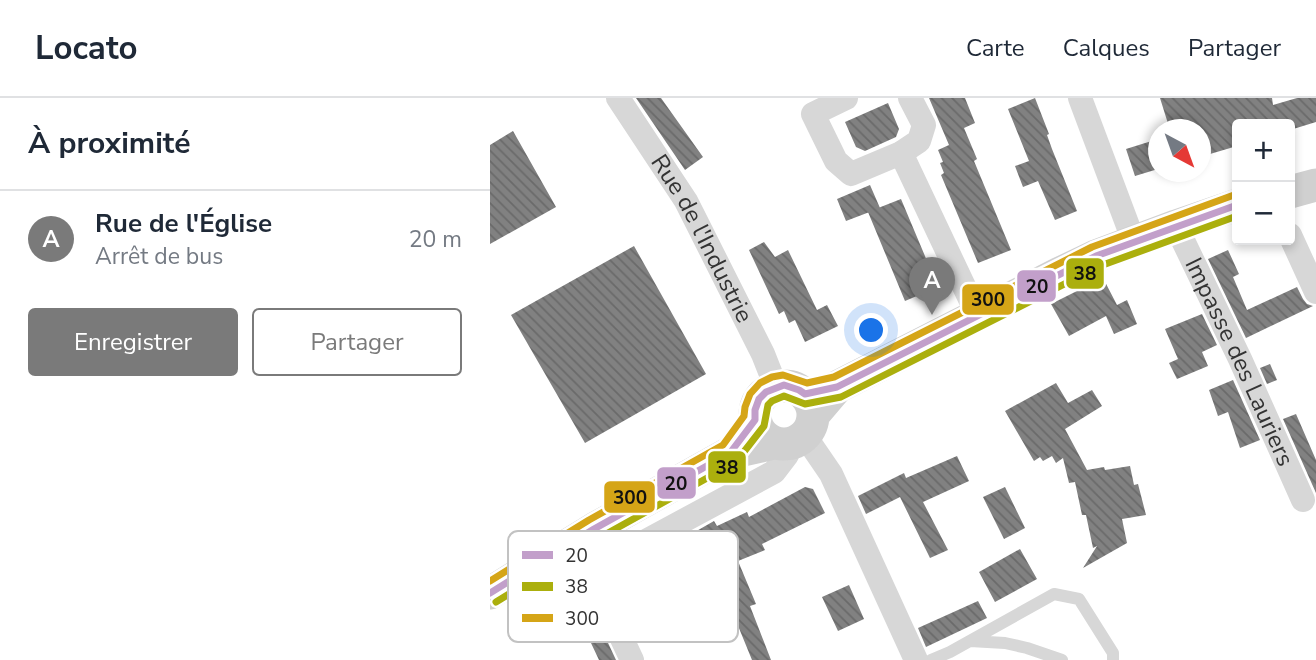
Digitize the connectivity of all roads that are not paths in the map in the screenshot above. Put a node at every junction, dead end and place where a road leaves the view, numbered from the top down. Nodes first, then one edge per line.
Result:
1 (618, 98) edge
2 (846, 98) edge
3 (910, 98) edge
4 (1080, 98) edge
5 (901, 153) junction
6 (1316, 185) edge
7 (1295, 191) edge
8 (1232, 207) edge
9 (1176, 226) junction
10 (1134, 242) junction
11 (1295, 245) edge
12 (1316, 292) edge
13 (978, 316) junction
14 (788, 420) junction
15 (1303, 499) dead end
16 (591, 531) edge
17 (664, 531) edge
18 (508, 582) edge
19 (490, 593) edge
20 (970, 641) junction
21 (624, 642) edge
22 (1024, 647) junction
23 (632, 660) edge
24 (915, 660) edge
25 (931, 660) edge
26 (1035, 660) edge
27 (1062, 660) edge
28 (1113, 660) edge

1 - 14 street, Rue de l'Industrie
2 - 5 street
3 - 5 street
4 - 10 street
5 - 13 street
6 - 7 main road
8 - 9 main road
9 - 10 main road
9 - 15 street, Impasse des Lauriers
10 - 13 main road
11 - 12 street
13 - 14 main road
14 - 16 main road
14 - 17 street
14 - 24 street, Rue de l'Industrie
18 - 19 main road
20 - 22 lane
20 - 25 lane
20 - 28 lane
21 - 23 street
22 - 26 lane
22 - 27 lane

